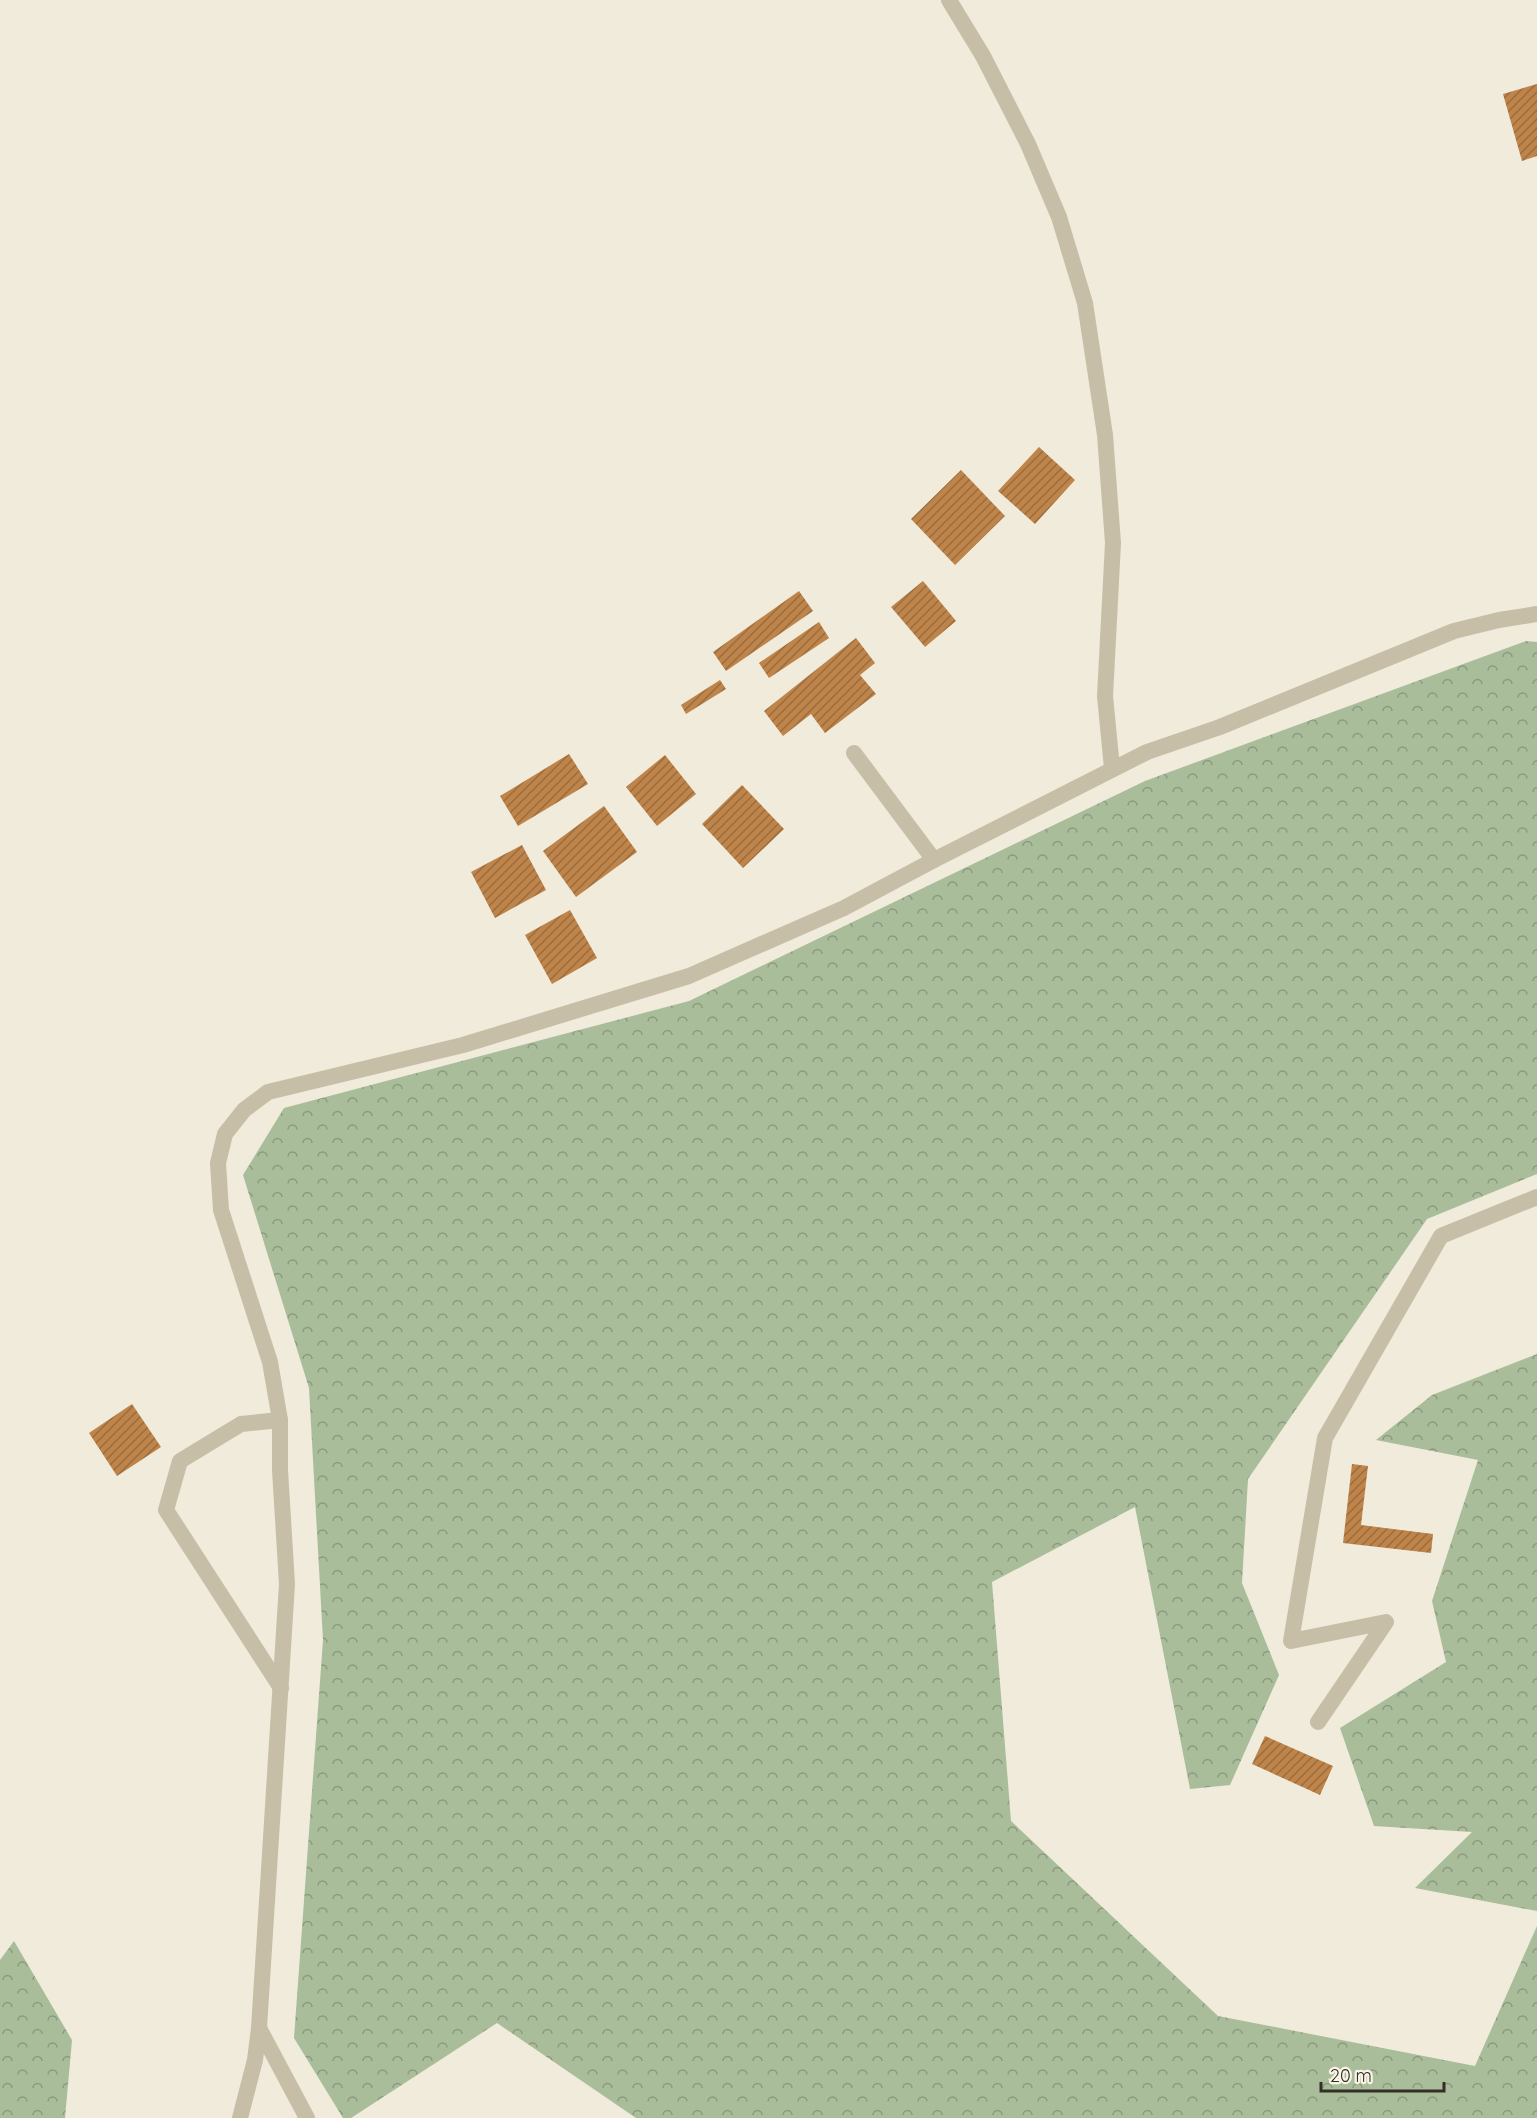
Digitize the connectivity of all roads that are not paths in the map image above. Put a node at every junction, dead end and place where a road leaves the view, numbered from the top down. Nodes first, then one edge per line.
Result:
1 (949, 0) edge
2 (1537, 614) edge
3 (854, 753) dead end
4 (1112, 768) junction
5 (934, 860) junction
6 (1537, 1197) edge
7 (280, 1420) junction
8 (281, 1688) junction
9 (1318, 1722) dead end
10 (259, 2028) junction
11 (240, 2118) edge
12 (307, 2118) edge

1 - 4 street
2 - 4 street
3 - 5 street
4 - 5 street
5 - 7 street
6 - 9 street
7 - 8 street
7 - 8 street
8 - 10 street
10 - 11 street
10 - 12 street

